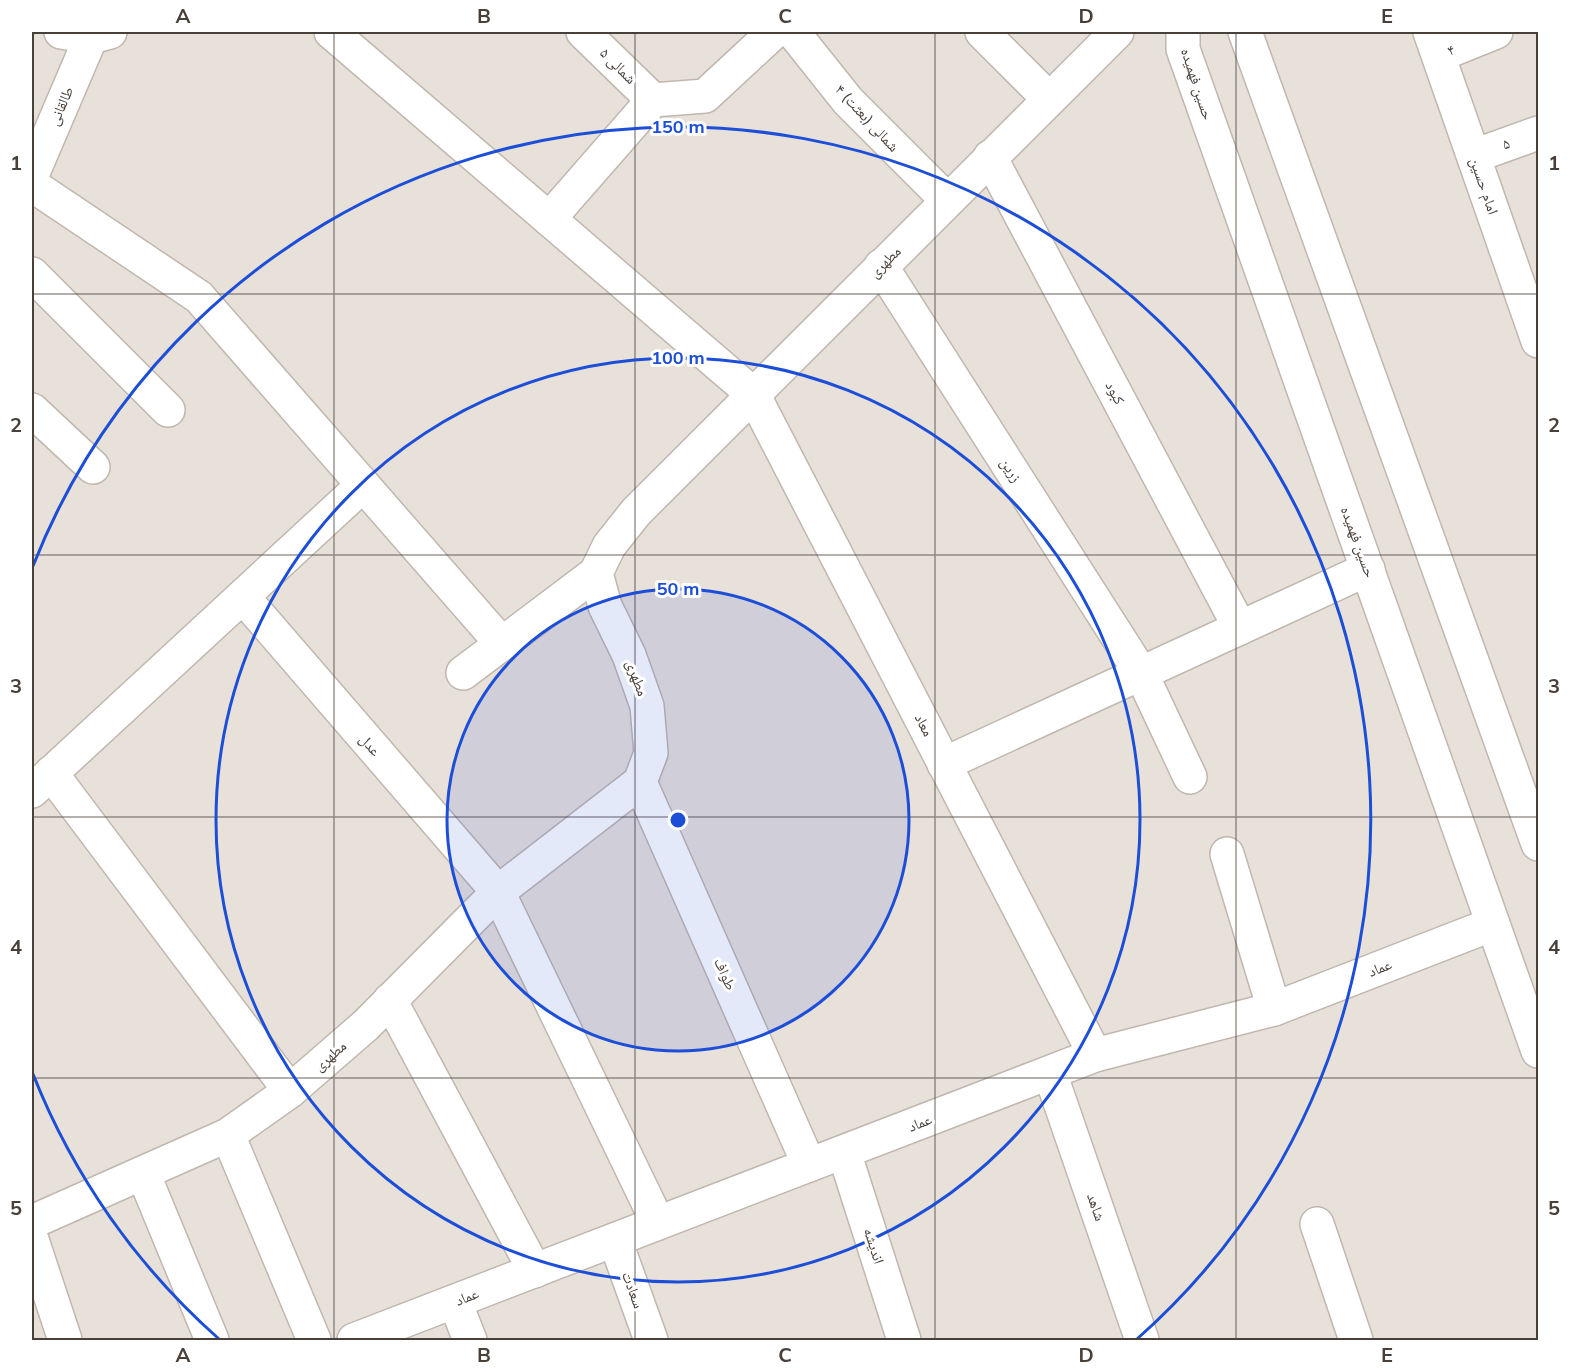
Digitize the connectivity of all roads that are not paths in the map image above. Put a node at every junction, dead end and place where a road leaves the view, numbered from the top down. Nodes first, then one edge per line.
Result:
1 (331, 32) edge
2 (584, 32) edge
3 (774, 32) edge
4 (793, 32) edge
5 (982, 32) edge
6 (1117, 32) edge
7 (1184, 32) edge
8 (1245, 32) edge
9 (1496, 32) edge
10 (88, 33) edge
11 (1435, 43) edge
12 (1048, 98) junction
13 (653, 100) junction
14 (1539, 133) edge
15 (1474, 156) junction
16 (990, 157) junction
17 (32, 175) edge
18 (32, 185) edge
19 (947, 200) junction
20 (549, 219) junction
21 (881, 266) junction
22 (1527, 273) edge
23 (32, 274) edge
24 (1539, 341) edge
25 (753, 394) junction
26 (32, 410) edge
27 (168, 410) dead end
28 (93, 467) dead end
29 (363, 485) junction
30 (1368, 569) junction
31 (596, 573) junction
32 (243, 597) junction
33 (1240, 628) junction
34 (502, 644) junction
35 (463, 673) dead end
36 (1142, 673) junction
37 (944, 764) junction
38 (1190, 777) dead end
39 (41, 782) edge
40 (640, 782) junction
41 (1539, 844) edge
42 (1227, 855) dead end
43 (498, 892) junction
44 (1493, 924) junction
45 (390, 1000) junction
46 (1274, 1009) junction
47 (1539, 1051) edge
48 (1095, 1056) junction
49 (1050, 1073) junction
50 (290, 1090) junction
51 (228, 1135) junction
52 (844, 1152) junction
53 (809, 1165) junction
54 (143, 1173) junction
55 (32, 1222) edge
56 (658, 1223) junction
57 (1317, 1224) dead end
58 (32, 1240) edge
59 (615, 1240) junction
60 (535, 1271) junction
61 (455, 1302) junction
62 (65, 1341) edge
63 (212, 1341) edge
64 (314, 1341) edge
65 (354, 1341) edge
66 (470, 1341) edge
67 (651, 1341) edge
68 (904, 1341) edge
69 (1142, 1341) edge
70 (1356, 1341) edge

1 - 20 street
2 - 13 street, ۵ شمالی
3 - 13 street
4 - 19 street, ۴ شمالی (بعثت)
5 - 12 street
6 - 12 street, مطهری
7 - 30 street, حسین فهمیده
8 - 41 street
9 - 11 street, ۴
10 - 17 street, طالقانی
11 - 15 street, امام حسین
12 - 16 street, مطهری
13 - 20 street
14 - 15 street, ۵
15 - 22 street, امام حسین
16 - 19 street, مطهری
16 - 33 street, کبود
18 - 29 street
19 - 21 street, مطهری
20 - 25 street
21 - 25 street, مطهری
21 - 36 street, زرین
22 - 24 street, امام حسین
23 - 27 street
25 - 31 street, مطهری
25 - 37 street, معاد
26 - 28 street
29 - 32 street
29 - 34 street
30 - 33 street
30 - 44 street, حسین فهمیده
31 - 34 street
31 - 40 street, مطهری
32 - 39 street
32 - 43 street, عدل
33 - 36 street
34 - 35 street
36 - 37 street
36 - 38 street, زرین
37 - 48 street, معاد
39 - 50 street
40 - 43 street, مطهری
40 - 53 street, طواف
42 - 46 street
43 - 45 street, مطهری
43 - 56 street, عدل
44 - 46 street, عماد
44 - 47 street, حسین فهمیده
45 - 50 street, مطهری
45 - 60 street
46 - 48 street, عماد
48 - 49 street, عماد
49 - 52 street, عماد
49 - 69 street, شاهد
50 - 51 street, مطهری
51 - 54 street, مطهری
51 - 64 street
52 - 53 street, عماد
52 - 68 street, اندیشه
53 - 56 street, عماد
54 - 55 street, مطهری
54 - 63 street
56 - 59 street, عماد
57 - 70 street
58 - 62 street
59 - 60 street, عماد
59 - 67 street, سعادت
60 - 61 street, عماد
61 - 65 street, عماد
61 - 66 street

